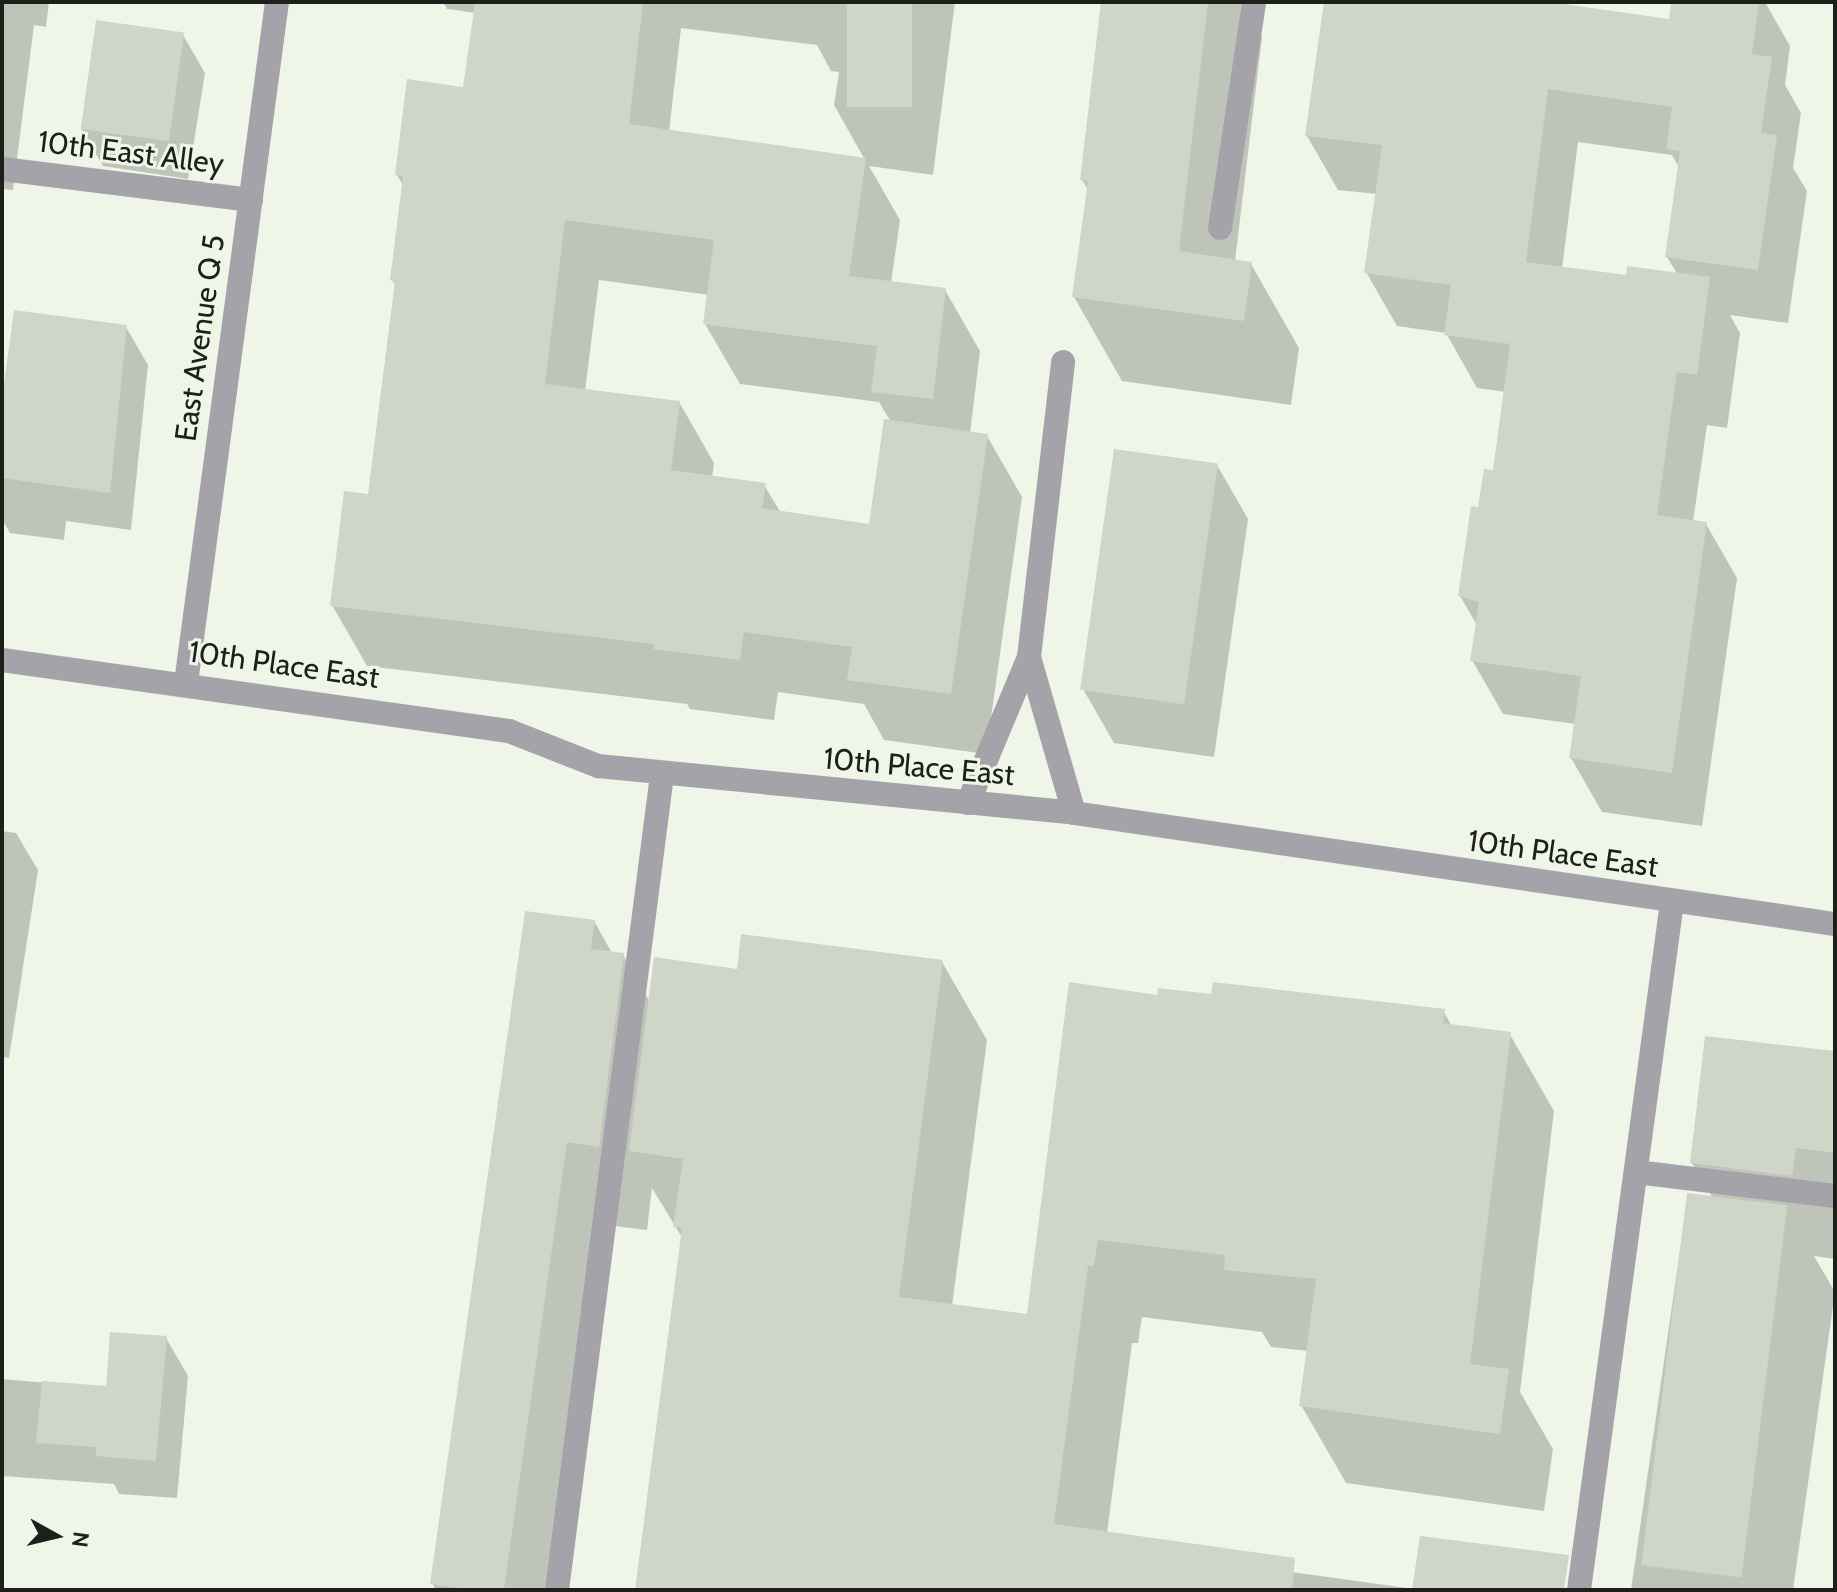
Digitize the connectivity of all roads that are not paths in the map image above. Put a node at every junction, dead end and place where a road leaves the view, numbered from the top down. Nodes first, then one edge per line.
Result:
1 (277, 2) edge
2 (1254, 2) edge
3 (2, 169) edge
4 (251, 200) junction
5 (1220, 228) dead end
6 (1063, 362) dead end
7 (1029, 657) junction
8 (2, 660) edge
9 (186, 683) junction
10 (662, 775) junction
11 (968, 803) junction
12 (1074, 813) junction
13 (1672, 902) junction
14 (1835, 924) edge
15 (1636, 1172) junction
16 (1835, 1196) edge
17 (557, 1590) edge
18 (1579, 1590) edge

1 - 4 street, East Avenue Q 5
2 - 5 street
3 - 4 street, 10th East Alley
4 - 9 street, East Avenue Q 5
6 - 7 street
7 - 11 street
7 - 12 street
8 - 9 street, 10th Place East
9 - 10 street, 10th Place East
10 - 11 street, 10th Place East
10 - 17 street
11 - 12 street, 10th Place East
12 - 13 street, 10th Place East
13 - 14 street, 10th Place East
13 - 15 street
15 - 16 street
15 - 18 street

